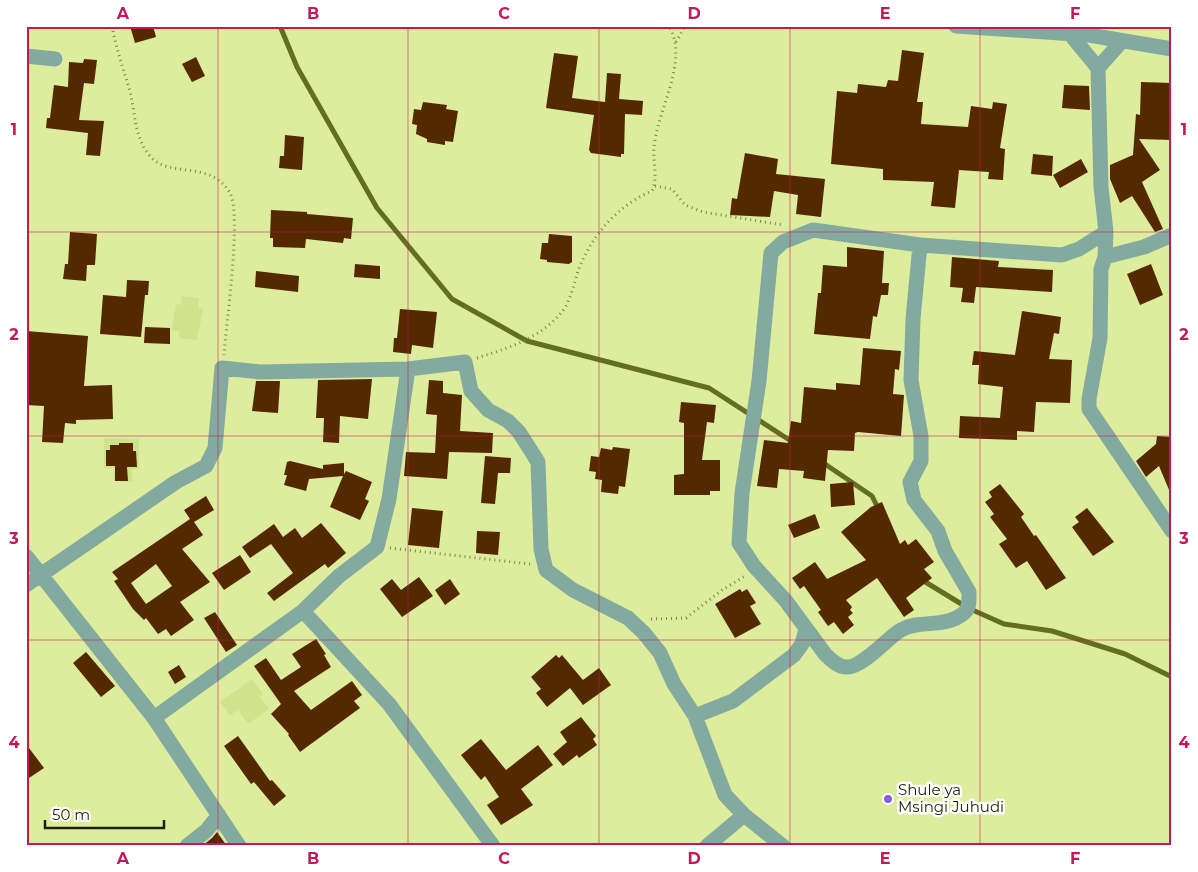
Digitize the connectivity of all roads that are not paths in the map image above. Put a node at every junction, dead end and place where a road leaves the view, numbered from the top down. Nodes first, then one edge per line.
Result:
1 (956, 26) edge
2 (1070, 34) junction
3 (1122, 41) junction
4 (1172, 49) edge
5 (26, 56) edge
6 (55, 59) dead end
7 (1098, 68) junction
8 (1106, 232) junction
9 (1172, 235) edge
10 (920, 244) junction
11 (1105, 256) junction
12 (408, 369) junction
13 (1172, 531) edge
14 (26, 556) edge
15 (40, 577) junction
16 (26, 585) edge
17 (303, 611) junction
18 (806, 629) junction
19 (826, 654) junction
20 (794, 655) junction
21 (695, 716) junction
22 (154, 718) junction
23 (219, 815) junction
24 (744, 815) junction
25 (716, 843) edge
26 (187, 846) edge
27 (240, 846) edge
28 (493, 846) edge
29 (783, 846) edge

1 - 2 street
2 - 3 street
2 - 7 street
3 - 4 street
3 - 7 street
5 - 6 street
7 - 8 street
8 - 10 street
8 - 11 street
9 - 11 street
10 - 18 street
10 - 19 street
11 - 13 street
12 - 15 street
12 - 17 street
12 - 21 street
14 - 15 street
15 - 16 street
15 - 22 street
17 - 22 street
17 - 28 street
18 - 19 street
18 - 20 street
19 - 20 street
20 - 21 street
21 - 24 street
22 - 23 street
23 - 26 street
23 - 27 street
24 - 25 street
24 - 29 street

